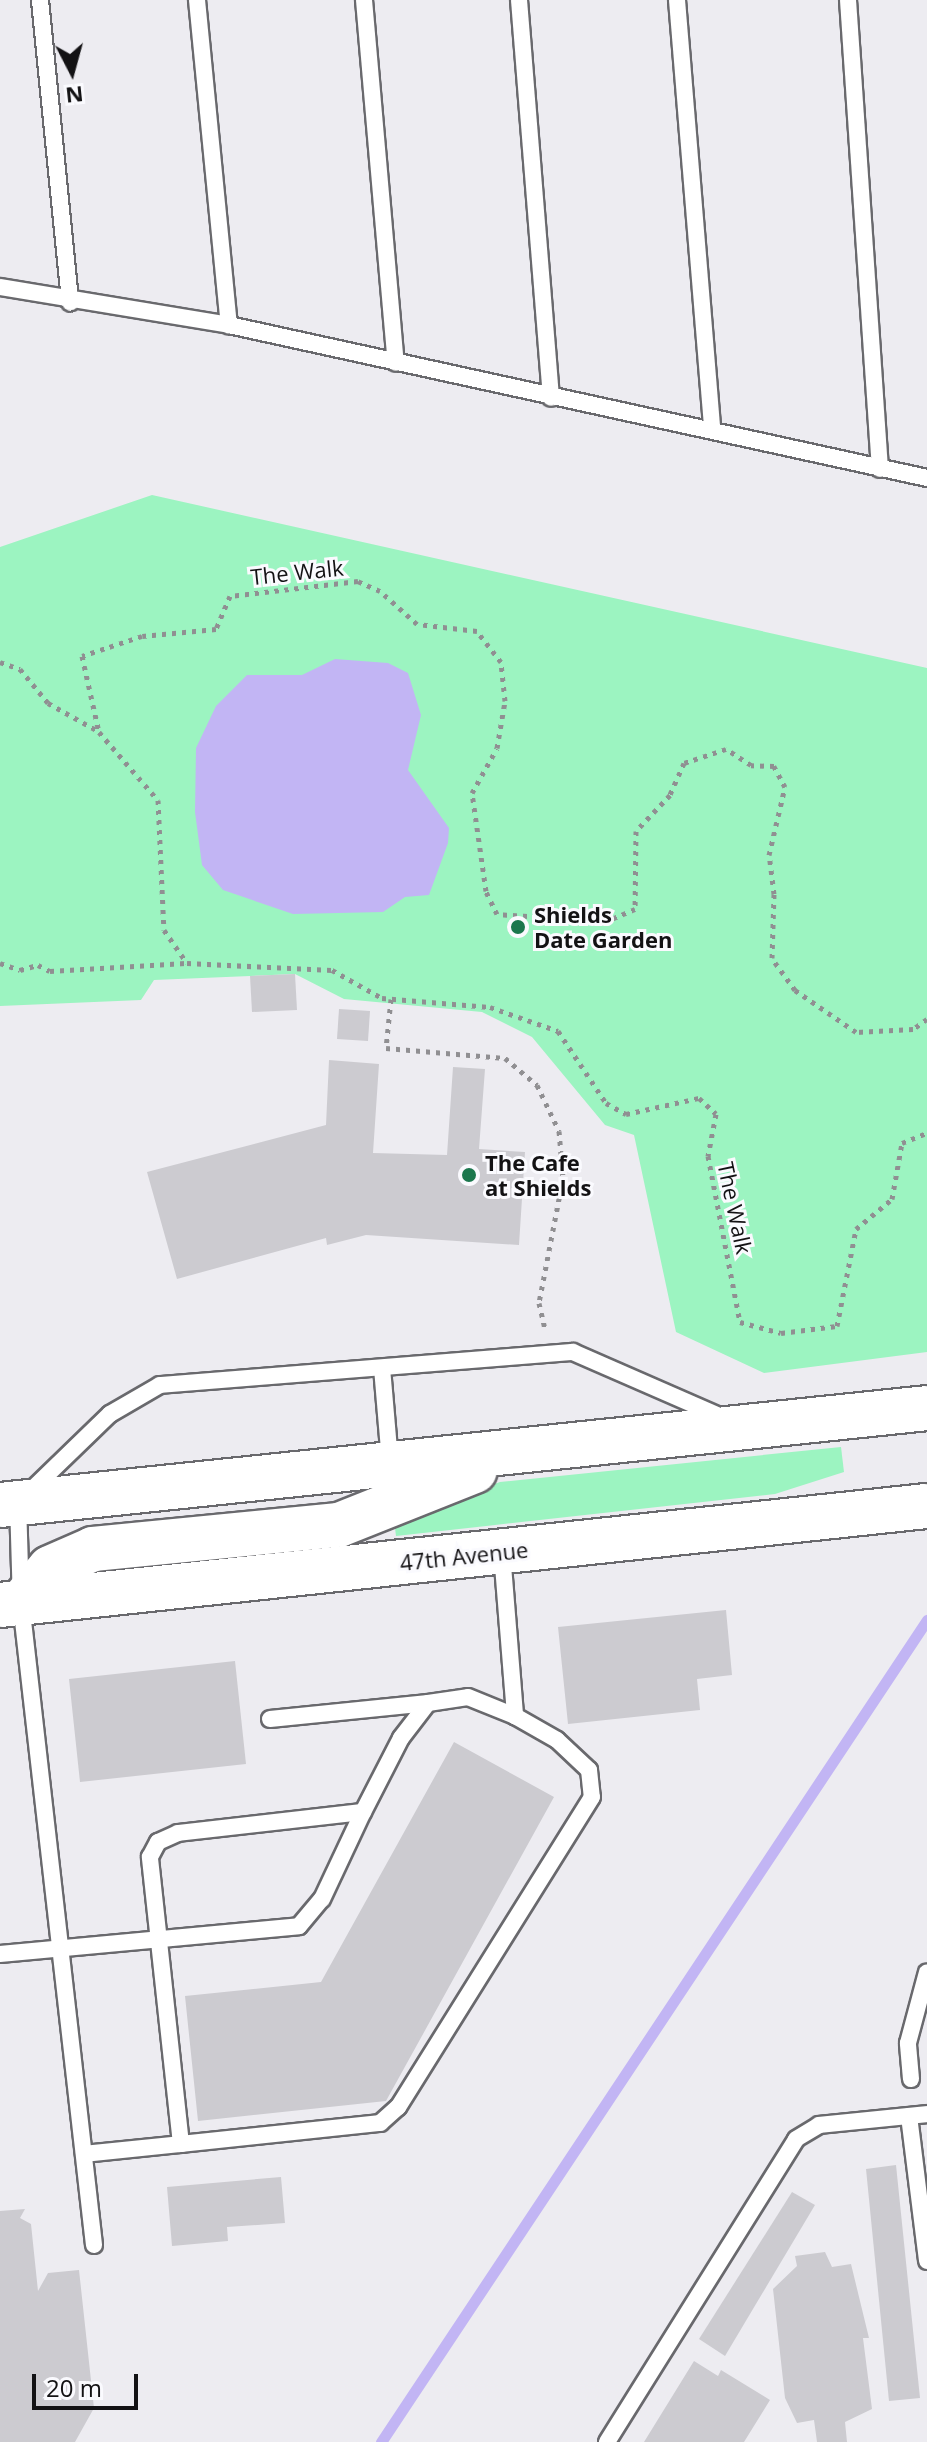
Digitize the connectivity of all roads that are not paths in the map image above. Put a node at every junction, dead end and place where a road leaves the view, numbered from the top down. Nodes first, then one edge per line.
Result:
1 (40, 0) edge
2 (197, 0) edge
3 (364, 0) edge
4 (519, 0) edge
5 (677, 0) edge
6 (848, 0) edge
7 (0, 287) edge
8 (70, 303) junction
9 (229, 325) junction
10 (396, 363) junction
11 (551, 398) junction
12 (712, 428) junction
13 (880, 469) junction
14 (927, 478) edge
15 (382, 1368) junction
16 (927, 1408) edge
17 (748, 1428) junction
18 (527, 1450) junction
19 (390, 1465) junction
20 (927, 1506) edge
21 (6, 1509) edge
22 (502, 1552) junction
23 (11, 1604) edge
24 (428, 1703) junction
25 (515, 1716) junction
26 (270, 1719) dead end
27 (363, 1812) junction
28 (159, 1939) junction
29 (60, 1948) junction
30 (0, 1954) edge
31 (927, 1972) edge
32 (911, 2079) dead end
33 (927, 2114) edge
34 (909, 2116) junction
35 (181, 2144) junction
36 (84, 2154) junction
37 (94, 2245) dead end
38 (927, 2261) edge
39 (607, 2442) edge

1 - 8 lane
2 - 9 lane
3 - 10 lane
4 - 11 lane
5 - 12 lane
6 - 13 lane
7 - 8 lane
8 - 9 lane
9 - 10 lane
10 - 11 lane
11 - 12 lane
12 - 13 lane
13 - 14 lane
15 - 17 lane
15 - 19 lane
15 - 21 lane
16 - 17 main road
17 - 18 main road
18 - 19 main road
18 - 23 main road
19 - 21 main road
20 - 22 main road, 47th Avenue
21 - 23 lane
22 - 23 main road, 47th Avenue
22 - 25 lane
23 - 29 lane
24 - 25 lane
24 - 26 lane
24 - 27 lane
25 - 35 lane
27 - 28 lane
27 - 28 lane
28 - 29 lane
28 - 35 lane
29 - 30 lane
29 - 36 lane
31 - 32 lane
33 - 34 lane
34 - 38 lane
34 - 39 lane
35 - 36 lane
36 - 37 lane

